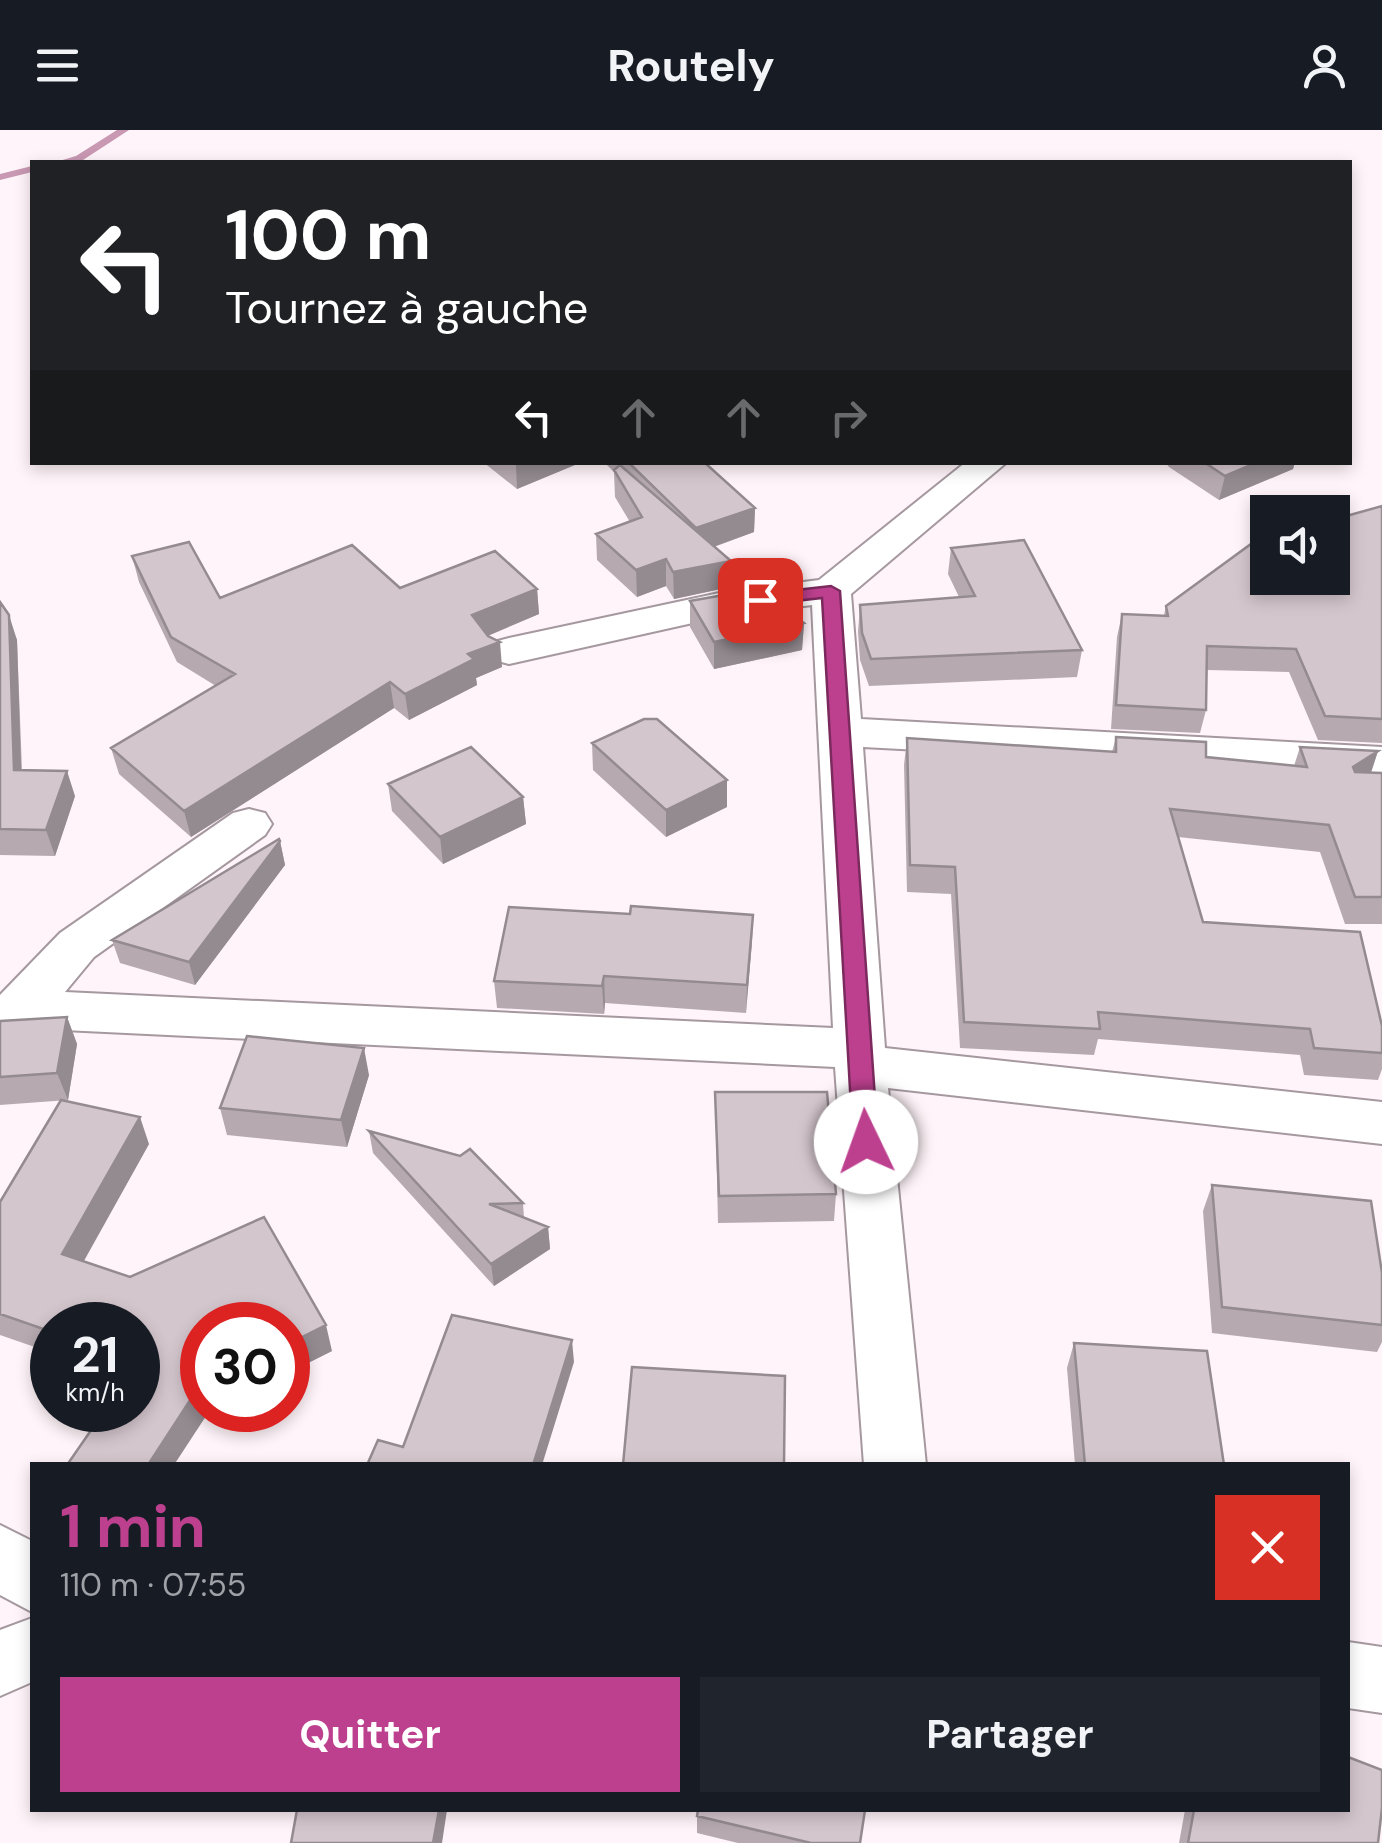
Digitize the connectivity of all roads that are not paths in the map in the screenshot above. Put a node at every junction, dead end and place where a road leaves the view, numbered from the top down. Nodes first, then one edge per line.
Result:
1 (985, 465) edge
2 (831, 591) junction
3 (510, 651) dead end
4 (840, 732) junction
5 (1382, 761) edge
6 (249, 824) dead end
7 (11, 1011) edge
8 (860, 1057) junction
9 (1382, 1122) edge
10 (895, 1462) edge
11 (0, 1555) edge
12 (30, 1578) edge
13 (30, 1651) edge
14 (0, 1662) edge
15 (1350, 1675) edge
16 (1382, 1680) edge

1 - 2 street
2 - 3 street
2 - 4 street
4 - 5 street
4 - 8 street
6 - 7 street
7 - 8 street
8 - 9 street
8 - 10 street
11 - 12 street
13 - 14 street
15 - 16 street

